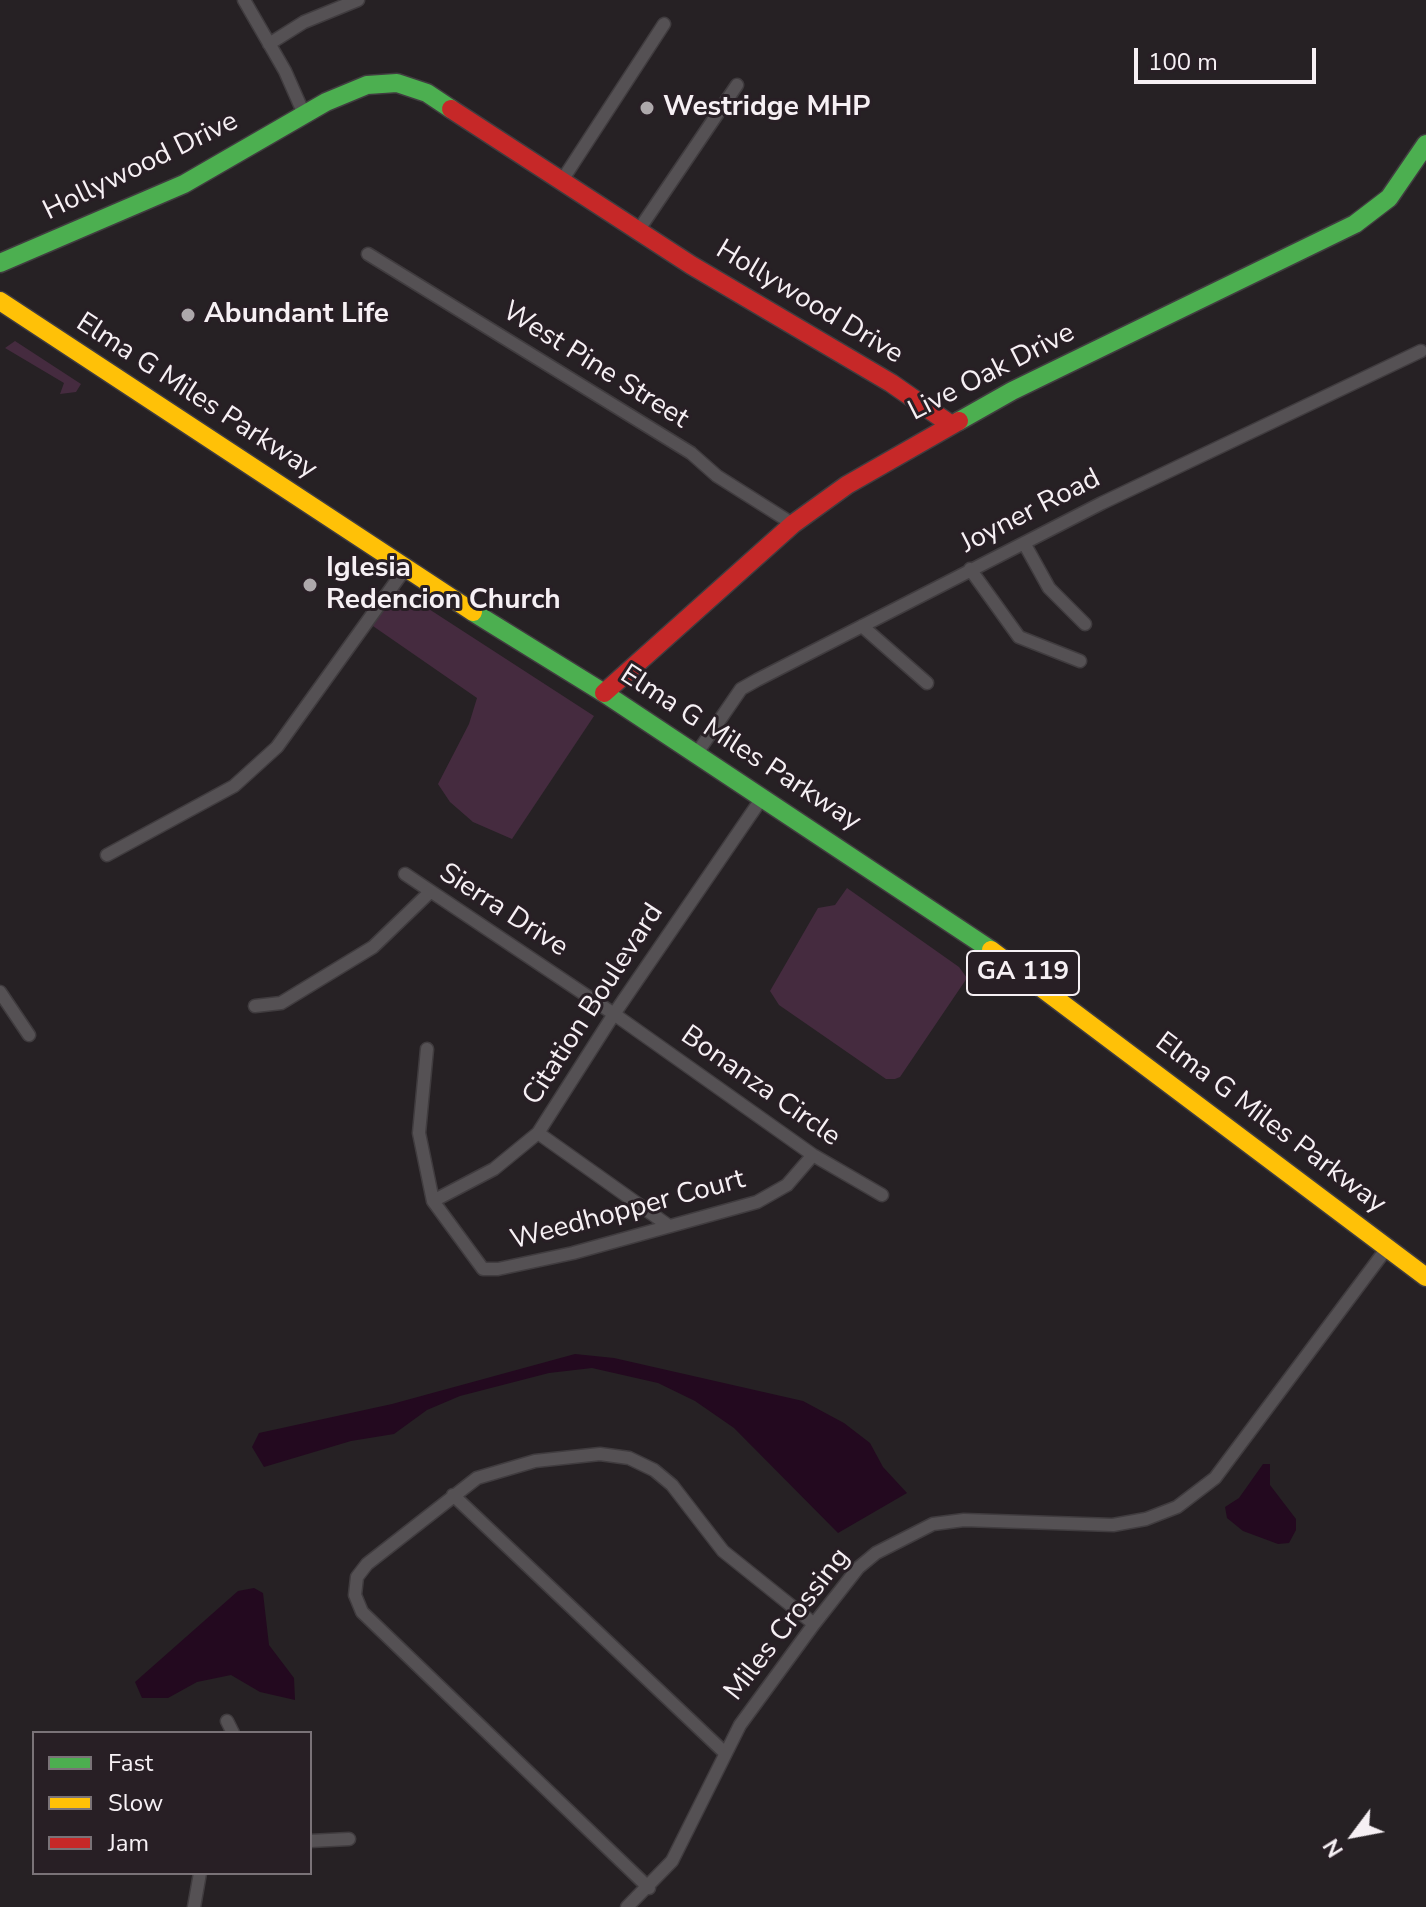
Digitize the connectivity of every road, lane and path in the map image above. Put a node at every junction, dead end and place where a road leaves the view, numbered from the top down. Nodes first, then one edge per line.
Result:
1 (244, 0) edge
2 (358, 0) edge
3 (664, 24) dead end
4 (269, 44) junction
5 (737, 85) dead end
6 (304, 114) junction
7 (1426, 144) edge
8 (1420, 165) edge
9 (561, 182) junction
10 (638, 231) junction
11 (368, 254) dead end
12 (0, 263) edge
13 (0, 301) edge
14 (1421, 351) dead end
15 (950, 424) junction
16 (793, 524) junction
17 (1024, 543) junction
18 (405, 569) junction
19 (970, 569) junction
20 (1085, 624) dead end
21 (862, 626) junction
22 (1080, 661) dead end
23 (927, 683) dead end
24 (604, 693) junction
25 (695, 756) junction
26 (762, 798) junction
27 (107, 855) dead end
28 (405, 874) dead end
29 (430, 892) junction
30 (0, 992) edge
31 (255, 1006) dead end
32 (614, 1014) junction
33 (29, 1035) dead end
34 (427, 1049) dead end
35 (538, 1133) junction
36 (813, 1155) junction
37 (882, 1195) dead end
38 (433, 1201) junction
39 (669, 1226) junction
40 (1387, 1248) junction
41 (1426, 1277) edge
42 (453, 1495) junction
43 (814, 1624) junction
44 (724, 1752) junction
45 (349, 1839) dead end
46 (312, 1841) edge
47 (200, 1875) edge
48 (649, 1888) junction
49 (194, 1907) edge
50 (627, 1907) edge

1 - 4 street
2 - 4 street
3 - 9 street
4 - 6 street
5 - 10 street
6 - 9 street, Hollywood Drive
6 - 12 street, Hollywood Drive
7 - 8 street, Live Oak Drive
8 - 15 street, Live Oak Drive
9 - 10 street, Hollywood Drive
10 - 15 street, Hollywood Drive
11 - 16 street, West Pine Street
13 - 18 street, Elma G Miles Parkway / GA 119
14 - 17 street, Joyner Road
15 - 16 street, Live Oak Drive
16 - 24 street, Live Oak Drive
17 - 19 street, Joyner Road
17 - 20 street
18 - 24 street, Elma G Miles Parkway / GA 119
18 - 27 street
19 - 21 street, Joyner Road
19 - 22 street
21 - 23 street
21 - 25 street, Joyner Road
24 - 25 street, Elma G Miles Parkway / GA 119
25 - 26 street, Elma G Miles Parkway / GA 119
26 - 32 street, Citation Boulevard
26 - 40 street, Elma G Miles Parkway / GA 119
28 - 29 street, Sierra Drive
29 - 31 street
29 - 32 street, Sierra Drive
30 - 33 street
32 - 35 street, Citation Boulevard
32 - 36 street, Bonanza Circle
34 - 38 street, Weedhopper Court
35 - 38 street, Citation Boulevard
35 - 39 street
36 - 37 street, Bonanza Circle
36 - 39 street, Weedhopper Court
38 - 39 street, Weedhopper Court
40 - 41 street, Elma G Miles Parkway / GA 119
40 - 43 street, Miles Crossing
42 - 43 street
42 - 44 street
42 - 48 street
43 - 44 street, Miles Crossing
44 - 48 street, Miles Crossing
45 - 46 street
47 - 49 street
48 - 50 street, Miles Crossing

